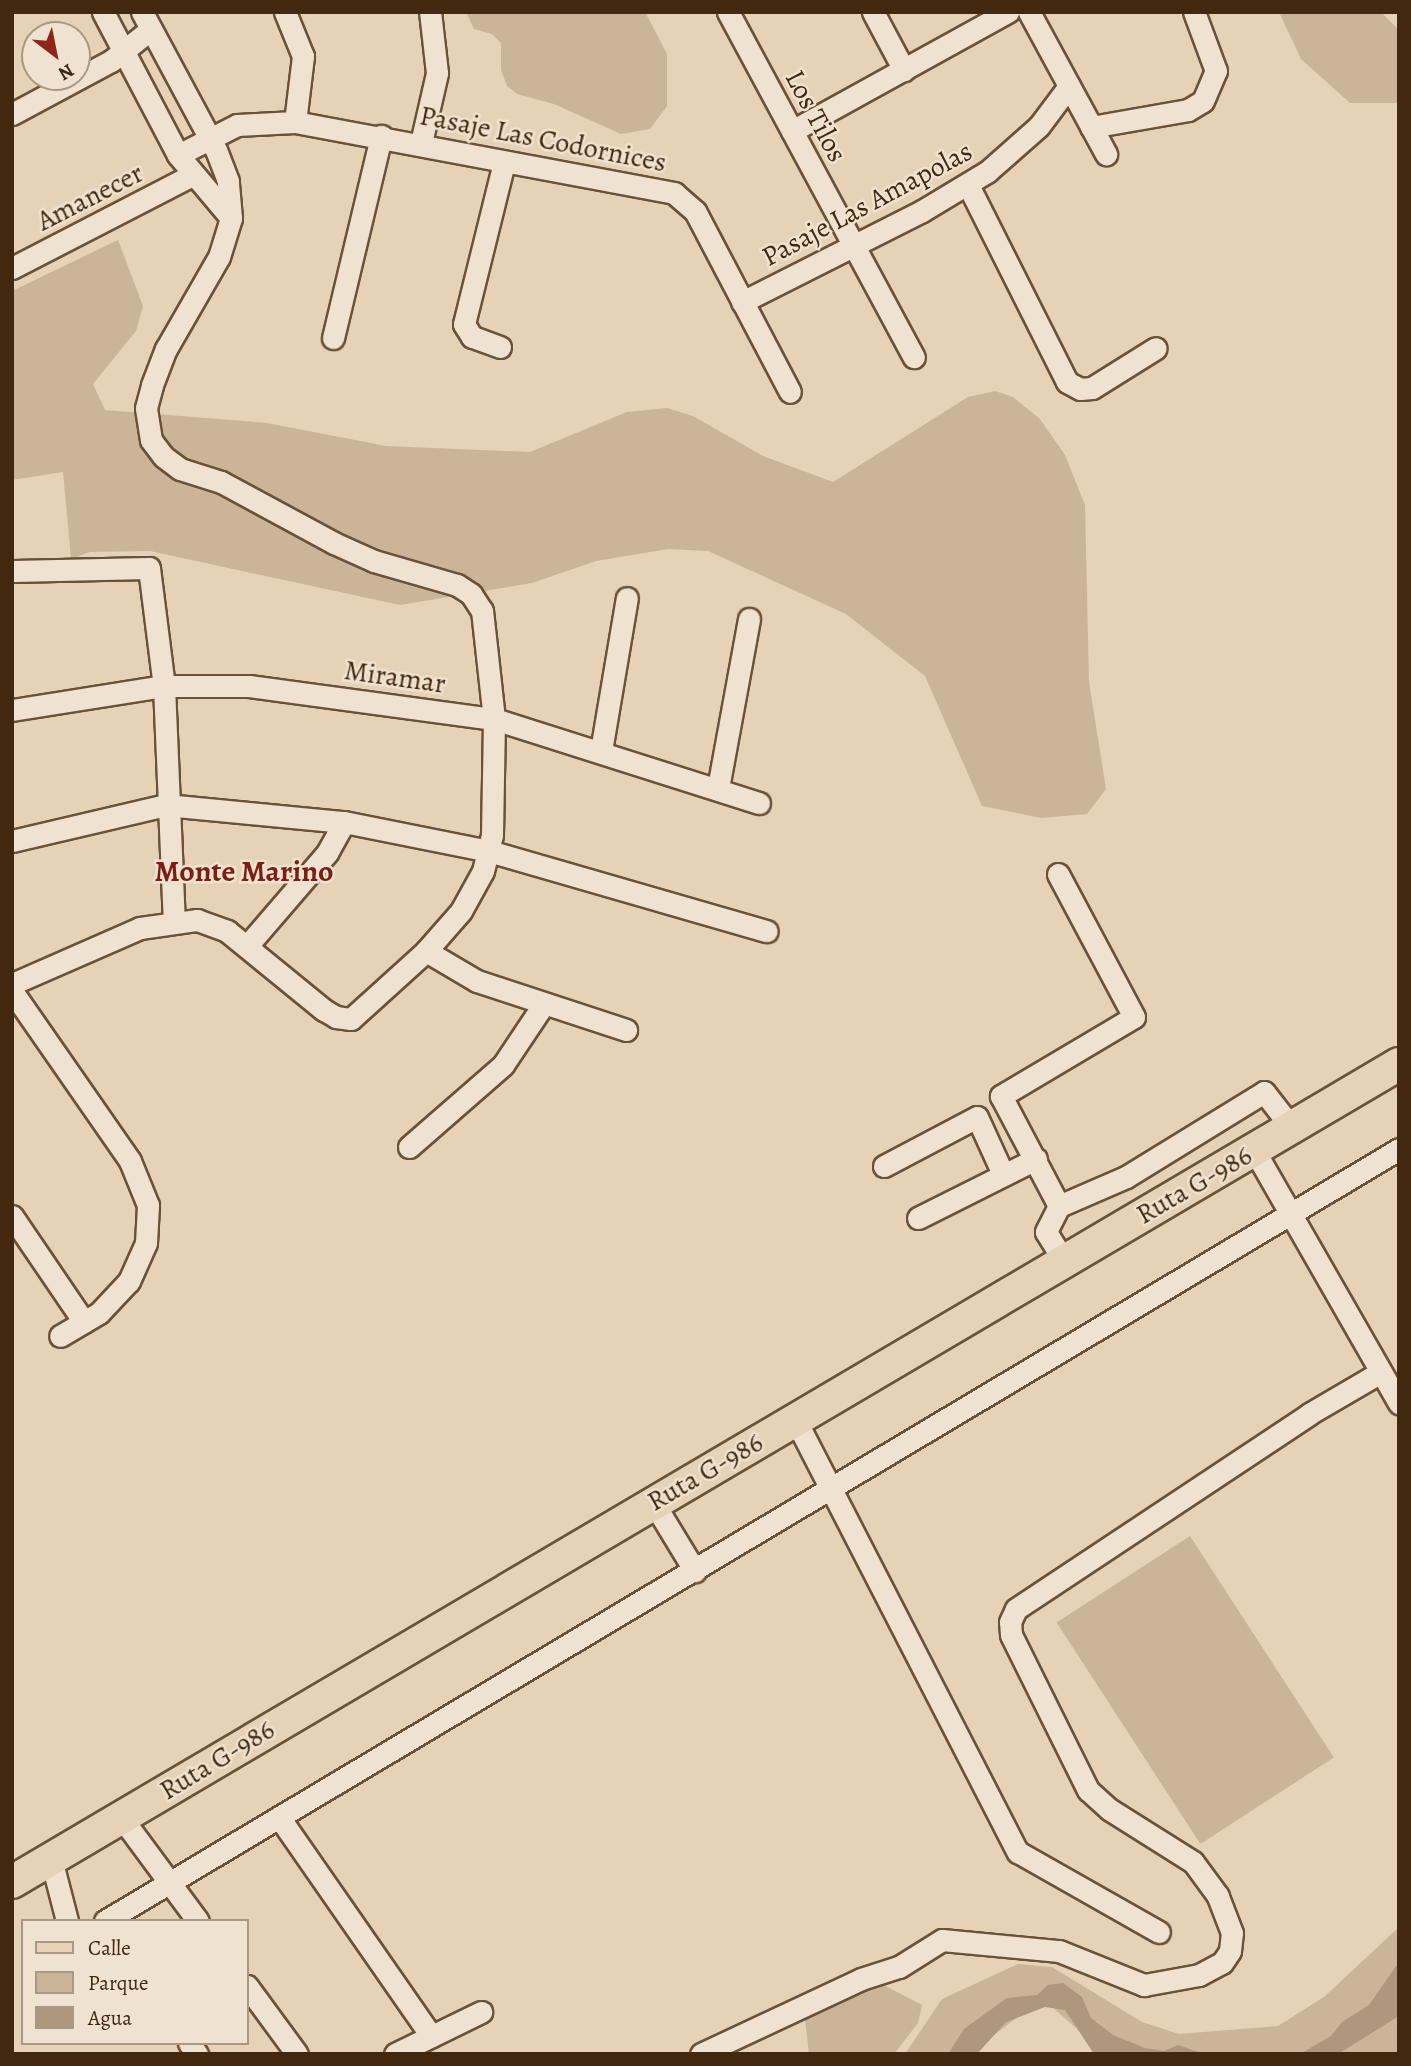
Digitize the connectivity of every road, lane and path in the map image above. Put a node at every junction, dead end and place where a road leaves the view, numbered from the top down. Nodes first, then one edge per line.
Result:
1 (103, 12) edge
2 (285, 12) edge
3 (430, 12) edge
4 (728, 12) edge
5 (873, 12) edge
6 (1008, 12) edge
7 (1194, 12) edge
8 (1035, 14) edge
9 (147, 21) edge
10 (124, 52) junction
11 (904, 69) junction
12 (1069, 86) junction
13 (12, 114) edge
14 (295, 122) junction
15 (1091, 127) junction
16 (792, 131) junction
17 (381, 136) junction
18 (209, 137) junction
19 (421, 143) junction
20 (1106, 154) dead end
21 (178, 155) junction
22 (505, 162) junction
23 (192, 175) junction
24 (968, 185) junction
25 (231, 218) junction
26 (854, 245) junction
27 (12, 268) edge
28 (742, 302) junction
29 (333, 338) dead end
30 (500, 347) dead end
31 (1156, 348) dead end
32 (914, 357) dead end
33 (790, 392) dead end
34 (12, 571) edge
35 (628, 598) dead end
36 (749, 619) dead end
37 (164, 686) junction
38 (12, 710) edge
39 (494, 719) junction
40 (601, 751) junction
41 (718, 788) junction
42 (758, 803) dead end
43 (166, 805) junction
44 (344, 822) junction
45 (12, 841) edge
46 (489, 851) junction
47 (1058, 874) dead end
48 (174, 920) junction
49 (767, 931) dead end
50 (247, 946) junction
51 (426, 951) junction
52 (12, 984) edge
53 (12, 991) edge
54 (544, 1005) junction
55 (626, 1030) dead end
56 (1398, 1065) edge
57 (1292, 1128) junction
58 (409, 1147) dead end
59 (1399, 1149) edge
60 (1254, 1150) junction
61 (1036, 1159) junction
62 (884, 1166) dead end
63 (1003, 1174) junction
64 (1059, 1206) junction
65 (1290, 1212) junction
66 (12, 1216) edge
67 (918, 1218) dead end
68 (1064, 1261) junction
69 (84, 1322) junction
70 (60, 1336) dead end
71 (1381, 1372) junction
72 (1399, 1404) edge
73 (795, 1419) junction
74 (831, 1489) junction
75 (653, 1502) junction
76 (695, 1571) junction
77 (121, 1817) junction
78 (279, 1817) junction
79 (51, 1859) junction
80 (12, 1882) edge
81 (169, 1882) junction
82 (66, 1919) edge
83 (108, 1919) edge
84 (197, 1919) edge
85 (1159, 1932) dead end
86 (248, 1987) edge
87 (481, 2012) dead end
88 (431, 2036) junction
89 (297, 2054) edge
90 (395, 2054) edge
91 (701, 2054) edge

1 - 10 street
2 - 14 street
3 - 19 street
4 - 16 street, Los Tilos
5 - 11 street
6 - 11 street
7 - 15 street
8 - 12 street
9 - 10 street
9 - 18 street
10 - 13 street
10 - 21 street
11 - 16 street
12 - 15 street
12 - 24 street, Pasaje Las Amapolas
14 - 17 street, Pasaje Las Codornices
14 - 18 street, Pasaje Las Codornices
15 - 20 street
16 - 26 street, Los Tilos
17 - 19 street, Pasaje Las Codornices
17 - 29 street
18 - 21 street, Pasaje Las Codornices
18 - 25 street
19 - 22 street, Pasaje Las Codornices
21 - 23 street
22 - 28 street, Pasaje Las Codornices
22 - 30 street
23 - 25 street
23 - 27 street, Amanecer
24 - 26 street, Pasaje Las Amapolas
24 - 31 street
25 - 39 street
26 - 28 street, Pasaje Las Amapolas
26 - 32 street, Los Tilos
28 - 33 street, Pasaje Las Codornices
34 - 37 street
35 - 40 street
36 - 41 street
37 - 38 street, Miramar
37 - 39 street, Miramar
37 - 43 street
39 - 40 street, Miramar
39 - 46 street
40 - 41 street, Miramar
41 - 42 street, Miramar
43 - 44 street
43 - 45 street
43 - 48 street
44 - 46 street
44 - 50 street
46 - 49 street
46 - 51 street
47 - 61 street
48 - 50 street
48 - 52 street
50 - 51 street
51 - 54 street
53 - 69 street
54 - 55 street
54 - 58 street
56 - 57 main road, Ruta G-986
57 - 60 main road, Ruta G-986
57 - 64 street
59 - 65 street
60 - 65 street
60 - 68 main road, Ruta G-986
61 - 63 street
61 - 64 street
62 - 63 street
63 - 67 street
64 - 68 street
65 - 71 street
65 - 74 street
66 - 69 street
68 - 73 main road, Ruta G-986
69 - 70 street
71 - 72 street
71 - 91 street
73 - 74 street
73 - 75 main road, Ruta G-986
74 - 76 street
74 - 85 street
75 - 76 street
75 - 77 main road, Ruta G-986
76 - 78 street
77 - 79 main road, Ruta G-986
77 - 81 street
78 - 81 street
78 - 88 street
79 - 80 main road, Ruta G-986
79 - 82 street
81 - 83 street
81 - 84 street
86 - 89 street
87 - 88 street
88 - 90 street

